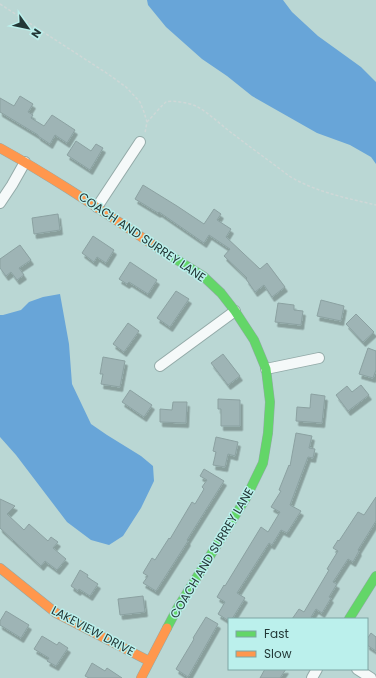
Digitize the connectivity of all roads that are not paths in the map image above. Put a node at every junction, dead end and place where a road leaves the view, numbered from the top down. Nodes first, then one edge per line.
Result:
1 (140, 142) road end
2 (0, 148) edge
3 (25, 162) junction
4 (0, 203) edge
5 (97, 207) junction
6 (235, 311) junction
7 (319, 358) dead end
8 (160, 366) dead end
9 (266, 369) junction
10 (0, 568) edge
11 (376, 576) edge
12 (350, 618) edge
13 (149, 661) junction
14 (359, 670) edge
15 (142, 678) edge
16 (371, 678) edge

1 - 5 street
2 - 3 street, COACH AND SURREY LANE
3 - 4 street
3 - 5 street, COACH AND SURREY LANE
5 - 6 street, COACH AND SURREY LANE
6 - 8 street
6 - 9 street, COACH AND SURREY LANE
7 - 9 street
9 - 13 street, COACH AND SURREY LANE
10 - 13 street, LAKEVIEW DRIVE
11 - 12 street
13 - 15 street, COACH AND SURREY LANE
14 - 16 street

